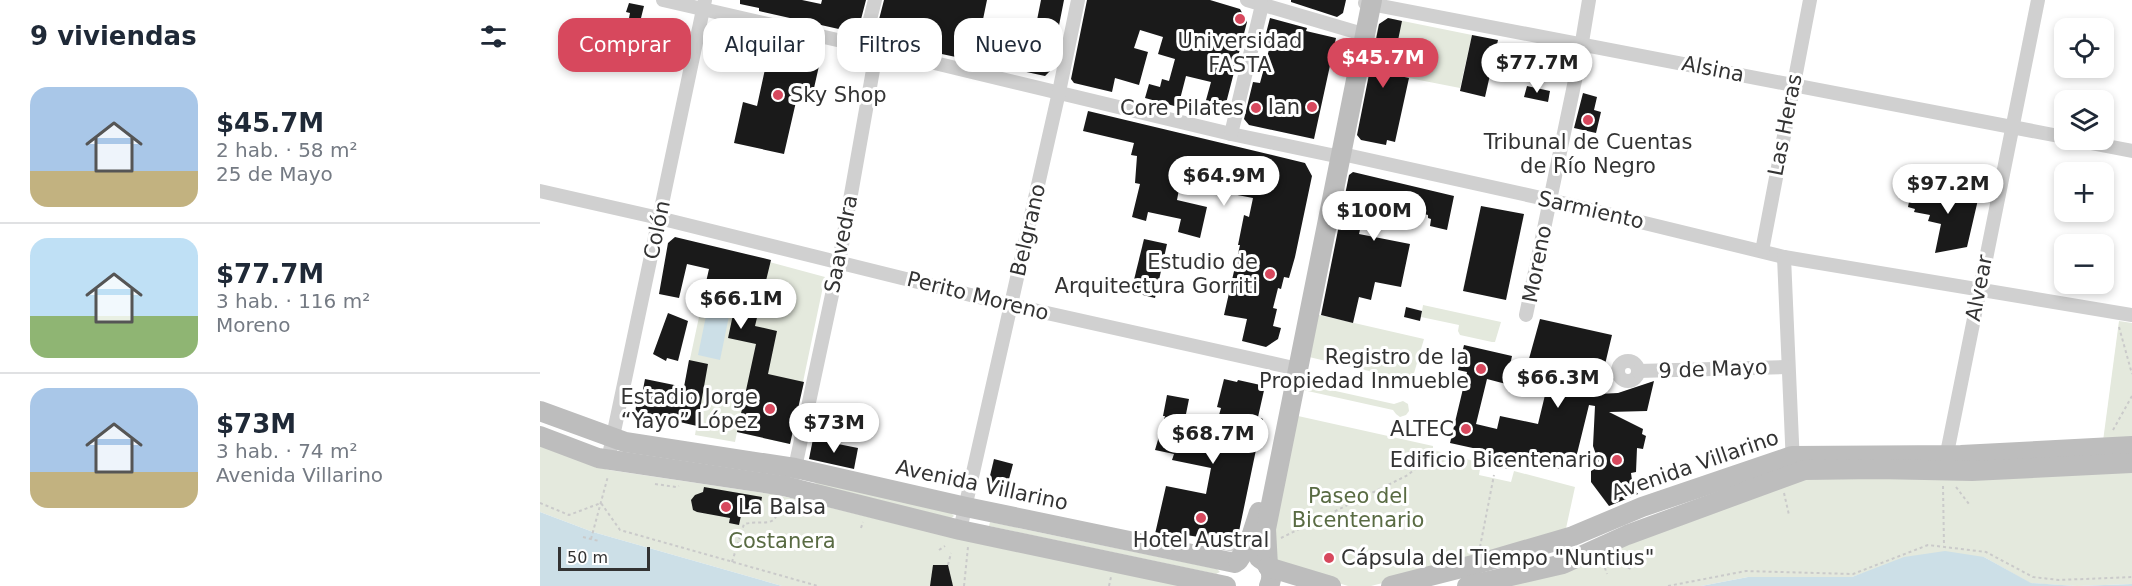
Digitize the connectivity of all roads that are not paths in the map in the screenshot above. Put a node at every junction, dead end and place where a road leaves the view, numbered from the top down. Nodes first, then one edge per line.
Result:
1 (663, 0) edge
2 (875, 0) edge
3 (1078, 0) edge
4 (1247, 0) edge
5 (1589, 0) edge
6 (1810, 0) edge
7 (2038, 0) edge
8 (1367, 2) edge
9 (704, 5) edge
10 (1262, 5) junction
11 (870, 18) edge
12 (1356, 32) junction
13 (837, 39) edge
14 (1581, 44) junction
15 (942, 64) edge
16 (873, 72) edge
17 (1793, 85) junction
18 (1059, 92) junction
19 (2012, 127) junction
20 (1230, 134) junction
21 (2054, 135) edge
22 (2114, 148) edge
23 (2132, 151) edge
24 (1336, 155) junction
25 (540, 191) edge
26 (1550, 200) junction
27 (659, 218) junction
28 (1762, 251) junction
29 (1784, 257) junction
30 (839, 262) junction
31 (1979, 291) junction
32 (1011, 305) junction
33 (1526, 315) dead end
34 (2132, 315) edge
35 (1788, 367) junction
36 (1293, 368) junction
37 (1638, 372) dead end
38 (540, 411) edge
39 (540, 436) edge
40 (613, 437) junction
41 (2132, 446) edge
42 (2132, 463) edge
43 (608, 468) junction
44 (795, 468) junction
45 (1946, 475) junction
46 (1790, 477) junction
47 (786, 492) junction
48 (966, 507) junction
49 (965, 531) junction
50 (1240, 558) junction
51 (1269, 573) edge
52 (1226, 586) edge
53 (1232, 586) edge
54 (1331, 586) edge
55 (1391, 586) edge
56 (1467, 586) edge

1 - 9 street, Sarmiento
2 - 11 street, Saavedra
3 - 18 street, Belgrano
4 - 10 street
5 - 14 street, Moreno
6 - 17 street, Las Heras
7 - 19 street, Alvear
8 - 12 main road
8 - 14 street, Alsina
8 - 24 main road
9 - 13 street, Sarmiento
9 - 27 street, Colón
10 - 12 street
10 - 20 street
12 - 24 main road
14 - 17 street, Alsina
14 - 26 street, Moreno
15 - 18 street, Sarmiento
16 - 30 street, Saavedra
17 - 19 street, Alsina
17 - 28 street, Las Heras
18 - 20 street, Sarmiento
18 - 32 street, Belgrano
19 - 21 street, Alsina
19 - 31 street, Alvear
20 - 24 street, Sarmiento
22 - 23 street
24 - 26 street, Sarmiento
24 - 36 main road
25 - 27 street, Perito Moreno
26 - 28 street, Sarmiento
26 - 33 street, Moreno
27 - 30 street, Perito Moreno
27 - 40 street, Colón
28 - 29 street, Sarmiento
29 - 31 street, Sarmiento
29 - 35 street
30 - 32 street, Perito Moreno
30 - 44 street, Saavedra
31 - 34 street, Sarmiento
31 - 45 street, Alvear
32 - 36 street, Perito Moreno
32 - 48 street, Belgrano
35 - 37 street, 9 de Mayo
35 - 46 street
36 - 50 main road
36 - 51 main road
38 - 40 main road, Avenida Villarino
39 - 43 main road
40 - 43 street, Colón
40 - 44 main road, Avenida Villarino
41 - 45 main road, Avenida Villarino
42 - 45 main road, Avenida Villarino
43 - 47 main road
44 - 47 street, Saavedra
44 - 48 main road, Avenida Villarino
45 - 46 main road, Avenida Villarino
46 - 55 main road, Avenida Villarino
46 - 56 main road, Avenida Villarino
47 - 49 main road
48 - 49 street, Belgrano
48 - 50 main road, Avenida Villarino
49 - 52 main road
50 - 51 main road, Avenida Villarino
50 - 53 main road
51 - 54 main road

